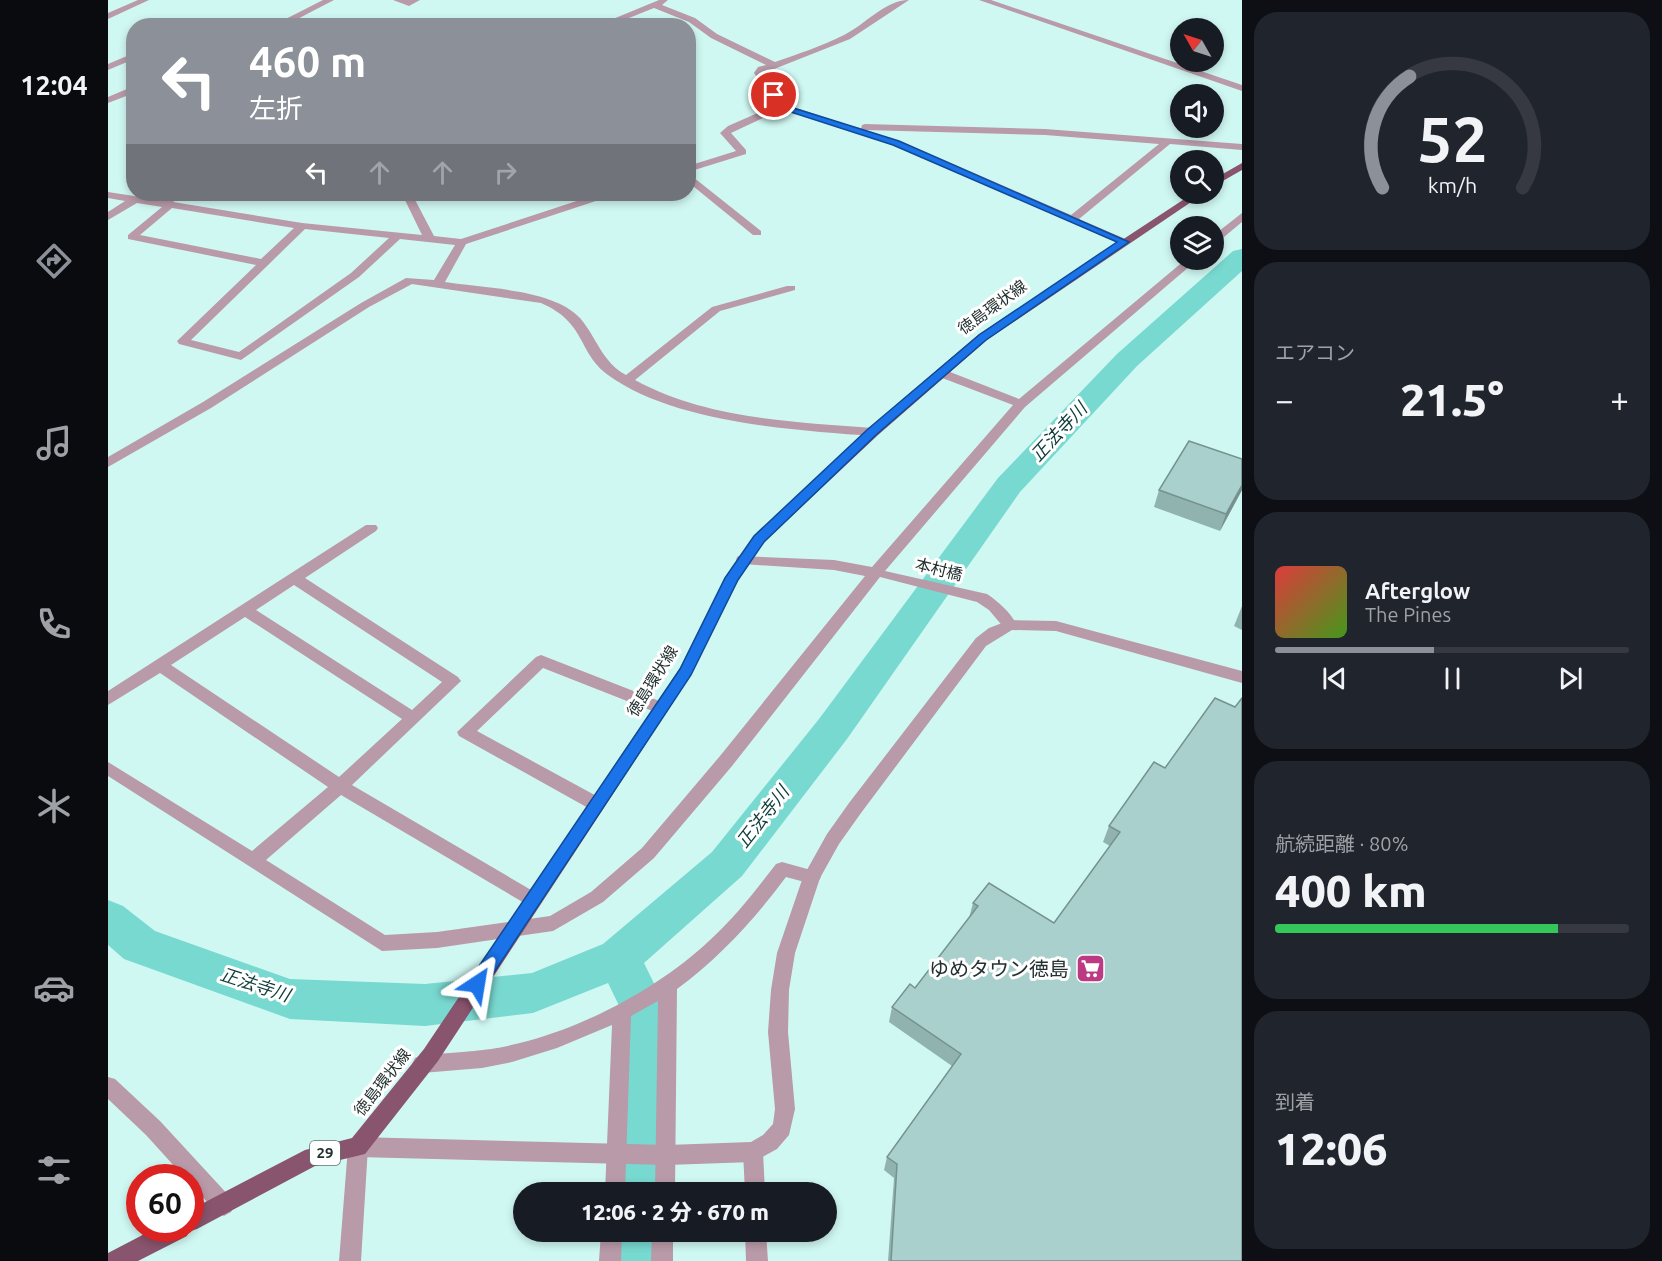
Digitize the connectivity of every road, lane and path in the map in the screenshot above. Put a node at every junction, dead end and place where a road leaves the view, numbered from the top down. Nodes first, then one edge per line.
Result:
1 (145, 0) edge
2 (330, 0) edge
3 (397, 0) edge
4 (416, 0) edge
5 (667, 0) edge
6 (905, 0) edge
7 (984, 0) edge
8 (655, 5) junction
9 (108, 16) edge
10 (292, 18) edge
11 (621, 18) edge
12 (687, 18) edge
13 (696, 23) edge
14 (126, 59) edge
15 (774, 65) junction
16 (108, 67) edge
17 (1242, 88) edge
18 (126, 92) edge
19 (109, 98) edge
20 (781, 106) junction
21 (853, 127) junction
22 (1168, 141) junction
23 (1242, 147) edge
24 (696, 166) edge
25 (1242, 166) edge
26 (1224, 177) edge
27 (696, 183) edge
28 (108, 195) edge
29 (126, 198) edge
30 (132, 201) edge
31 (147, 201) edge
32 (171, 201) edge
33 (410, 201) edge
34 (586, 201) edge
35 (166, 204) junction
36 (1183, 204) edge
37 (1242, 216) edge
38 (108, 217) edge
39 (1071, 220) junction
40 (302, 226) junction
41 (1224, 231) edge
42 (757, 233) dead end
43 (397, 236) junction
44 (429, 239) junction
45 (462, 242) junction
46 (1124, 242) junction
47 (264, 263) junction
48 (1179, 270) edge
49 (438, 284) junction
50 (791, 288) dead end
51 (941, 373) junction
52 (626, 381) junction
53 (1021, 404) junction
54 (873, 432) junction
55 (108, 463) edge
56 (371, 528) dead end
57 (743, 559) junction
58 (883, 574) junction
59 (294, 578) junction
60 (246, 610) junction
61 (1010, 625) junction
62 (161, 666) junction
63 (1242, 677) edge
64 (108, 699) edge
65 (661, 708) junction
66 (413, 718) junction
67 (108, 768) edge
68 (340, 786) junction
69 (596, 804) junction
70 (253, 861) junction
71 (812, 877) junction
72 (532, 899) junction
73 (513, 928) junction
74 (662, 990) junction
75 (625, 1012) junction
76 (427, 1059) junction
77 (108, 1086) edge
78 (358, 1147) junction
79 (753, 1152) junction
80 (621, 1153) junction
81 (663, 1154) junction
82 (617, 1182) edge
83 (664, 1182) edge
84 (754, 1182) edge
85 (224, 1205) junction
86 (204, 1215) edge
87 (153, 1242) edge
88 (611, 1242) edge
89 (663, 1242) edge
90 (756, 1242) edge
91 (117, 1261) edge
92 (350, 1261) edge
93 (610, 1261) edge
94 (662, 1261) edge
95 (757, 1261) edge

1 - 9 street
2 - 10 street
3 - 4 street
5 - 8 street
6 - 15 street
7 - 17 street
8 - 11 street
8 - 12 street
13 - 15 street
14 - 16 street
15 - 20 street
18 - 19 street
20 - 21 street
20 - 24 street
21 - 22 street
21 - 39 street
22 - 23 street
22 - 39 street
25 - 26 main road
27 - 42 street
28 - 29 street
30 - 38 street
31 - 35 street
32 - 35 street
33 - 44 street
34 - 45 street
35 - 40 street
35 - 47 street
36 - 46 main road, 徳島環状線 / 29
37 - 41 street
39 - 46 street
40 - 43 street
40 - 47 street
43 - 44 street
43 - 47 street
44 - 45 street
45 - 49 street
46 - 51 main road, 徳島環状線 / 29
48 - 53 street
49 - 52 street
49 - 55 street
50 - 52 street
51 - 53 street
51 - 54 main road, 徳島環状線 / 29
52 - 54 street
53 - 58 street
54 - 57 main road, 徳島環状線 / 29
56 - 59 street
57 - 58 street, 本村橋
57 - 65 main road, 徳島環状線 / 29
58 - 61 street, 本村橋
58 - 73 street
59 - 60 street
59 - 66 street
60 - 62 street
60 - 66 street
61 - 63 street
61 - 71 street
62 - 64 street
62 - 68 street
65 - 69 main road, 徳島環状線 / 29
65 - 69 street
66 - 68 street
67 - 70 street
68 - 70 street
68 - 72 street
69 - 72 main road, 徳島環状線 / 29
70 - 73 street
71 - 74 street
71 - 79 street
72 - 73 main road, 徳島環状線 / 29
73 - 76 main road, 徳島環状線 / 29
74 - 75 street
74 - 81 street
75 - 76 street
75 - 80 street
76 - 78 main road, 徳島環状線 / 29
77 - 85 street
78 - 80 street
78 - 85 main road, 29
78 - 92 street
79 - 81 street
79 - 84 street
80 - 81 street
80 - 82 street
81 - 83 street
85 - 86 main road, 29
87 - 91 main road
88 - 93 street
89 - 94 street
90 - 95 street

